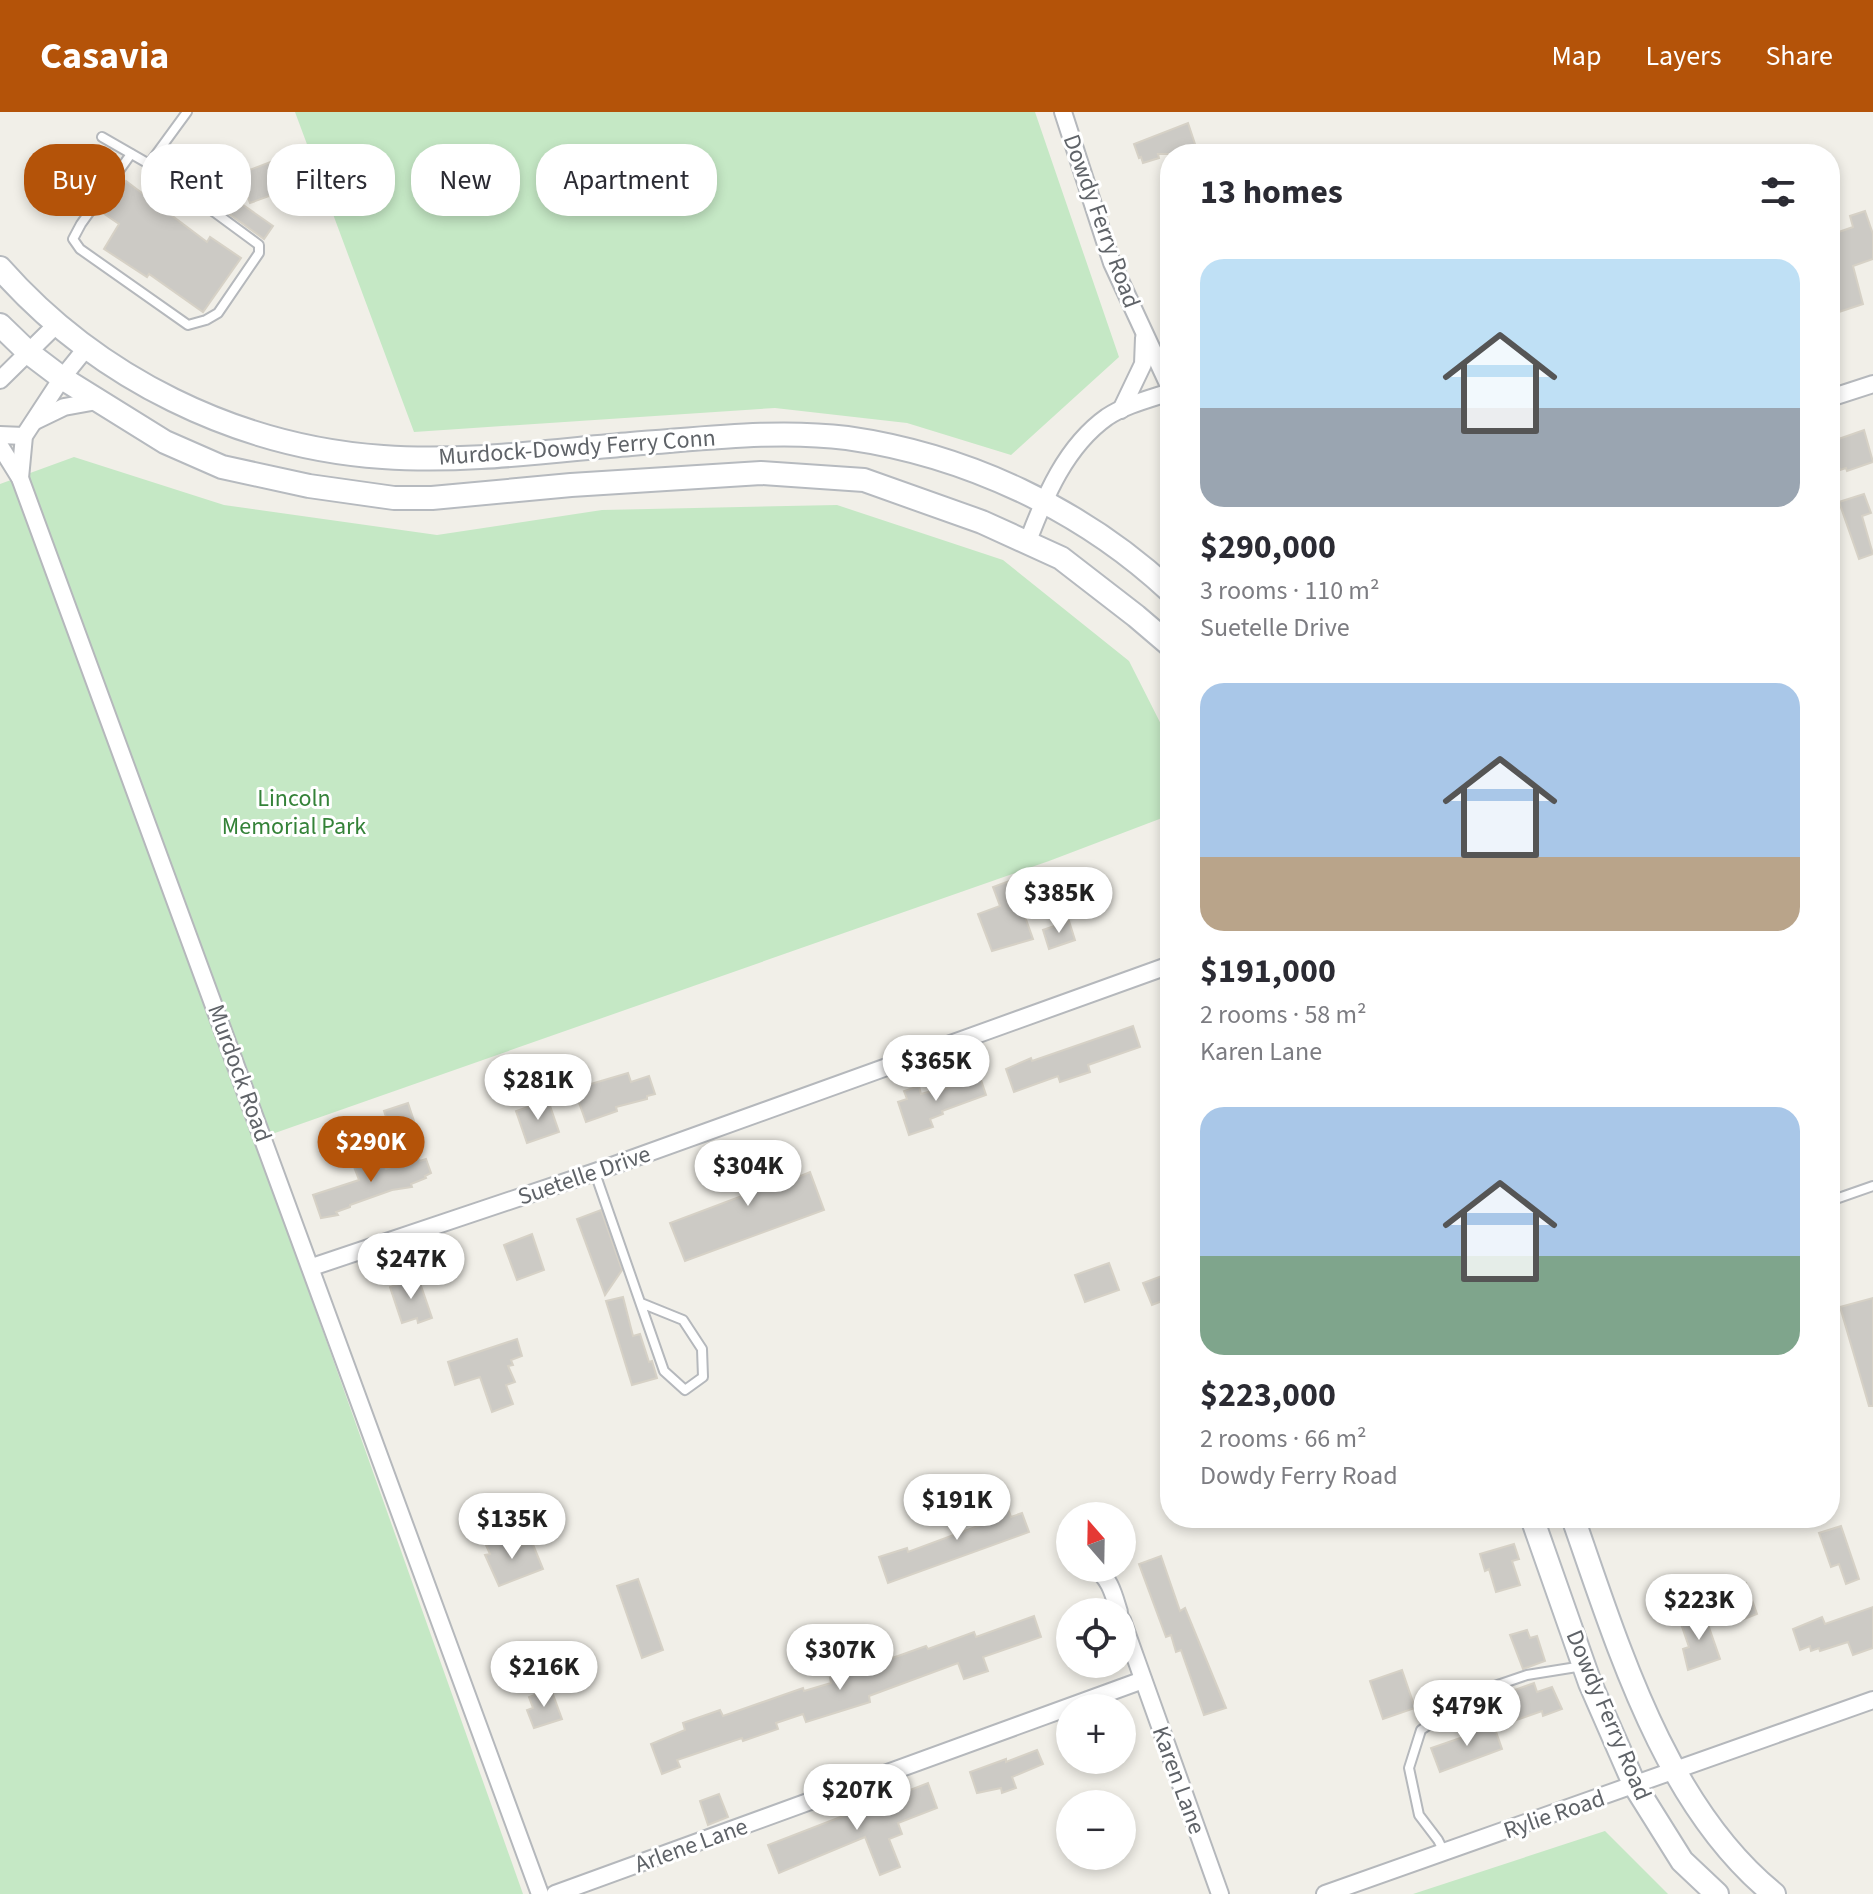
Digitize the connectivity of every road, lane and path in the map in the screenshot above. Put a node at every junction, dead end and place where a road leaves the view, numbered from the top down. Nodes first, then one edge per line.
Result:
1 (187, 112) edge
2 (1063, 112) edge
3 (102, 137) dead end
4 (164, 144) edge
5 (131, 154) junction
6 (141, 160) edge
7 (220, 216) edge
8 (0, 268) edge
9 (58, 323) junction
10 (0, 325) edge
11 (1143, 329) junction
12 (87, 347) junction
13 (29, 353) junction
14 (1160, 367) edge
15 (62, 378) junction
16 (0, 380) edge
17 (1873, 384) edge
18 (1160, 394) edge
19 (1840, 395) edge
20 (97, 401) junction
21 (1121, 410) junction
22 (34, 421) junction
23 (0, 435) edge
24 (24, 436) junction
25 (0, 446) edge
26 (597, 447) junction
27 (20, 478) junction
28 (598, 483) junction
29 (1043, 502) junction
30 (1028, 541) junction
31 (1160, 582) edge
32 (1160, 636) edge
33 (1160, 969) edge
34 (595, 1172) junction
35 (1873, 1186) edge
36 (1840, 1198) edge
37 (312, 1267) junction
38 (641, 1303) junction
39 (1536, 1528) edge
40 (1577, 1528) edge
41 (1136, 1660) edge
42 (1584, 1666) junction
43 (1143, 1680) junction
44 (1873, 1700) edge
45 (1673, 1771) junction
46 (1635, 1786) junction
47 (1444, 1853) junction
48 (540, 1894) edge
49 (555, 1894) edge
50 (1220, 1894) edge
51 (1325, 1894) edge
52 (1717, 1894) edge
53 (1774, 1894) edge

1 - 4 lane
2 - 11 street, Dowdy Ferry Road
3 - 5 lane
5 - 6 lane
5 - 7 lane
8 - 9 main road, Murdock-Dowdy Ferry Conn
9 - 12 main road, Murdock-Dowdy Ferry Conn
9 - 13 street
10 - 13 main road, Murdock-Dowdy Ferry Conn
11 - 14 street, Dowdy Ferry Road
11 - 21 street, Dowdy Ferry Road
12 - 15 street, Murdock Road
12 - 26 main road, Murdock-Dowdy Ferry Conn
13 - 15 main road, Murdock-Dowdy Ferry Conn
13 - 16 street
15 - 20 main road, Murdock-Dowdy Ferry Conn
15 - 22 street, Murdock Road
17 - 19 street
18 - 21 street, Dowdy Ferry Road
20 - 22 street
20 - 28 main road, Murdock-Dowdy Ferry Conn
21 - 29 street, Dowdy Ferry Road
22 - 24 street, Murdock Road
23 - 24 street
24 - 27 street, Murdock Road
25 - 27 street, Murdock Road
26 - 28 main road
26 - 29 main road, Murdock-Dowdy Ferry Conn
27 - 37 street, Murdock Road
28 - 30 main road, Murdock-Dowdy Ferry Conn
29 - 30 street, Dowdy Ferry Road
29 - 31 main road, Murdock-Dowdy Ferry Conn
30 - 32 main road, Murdock-Dowdy Ferry Conn
33 - 34 street, Suetelle Drive
34 - 37 street, Suetelle Drive
34 - 38 lane
35 - 36 lane
37 - 48 street, Murdock Road
38 - 38 lane
39 - 42 main road, Dowdy Ferry Road
40 - 45 main road, Dowdy Ferry Road
41 - 43 street, Karen Lane
42 - 46 main road, Dowdy Ferry Road
42 - 47 lane
43 - 49 street, Arlene Lane
43 - 50 street, Karen Lane
44 - 45 street, Rylie Road
45 - 46 street, Rylie Road
45 - 53 main road, Dowdy Ferry Road
46 - 47 street, Rylie Road
46 - 52 main road, Dowdy Ferry Road
47 - 51 street, Rylie Road

